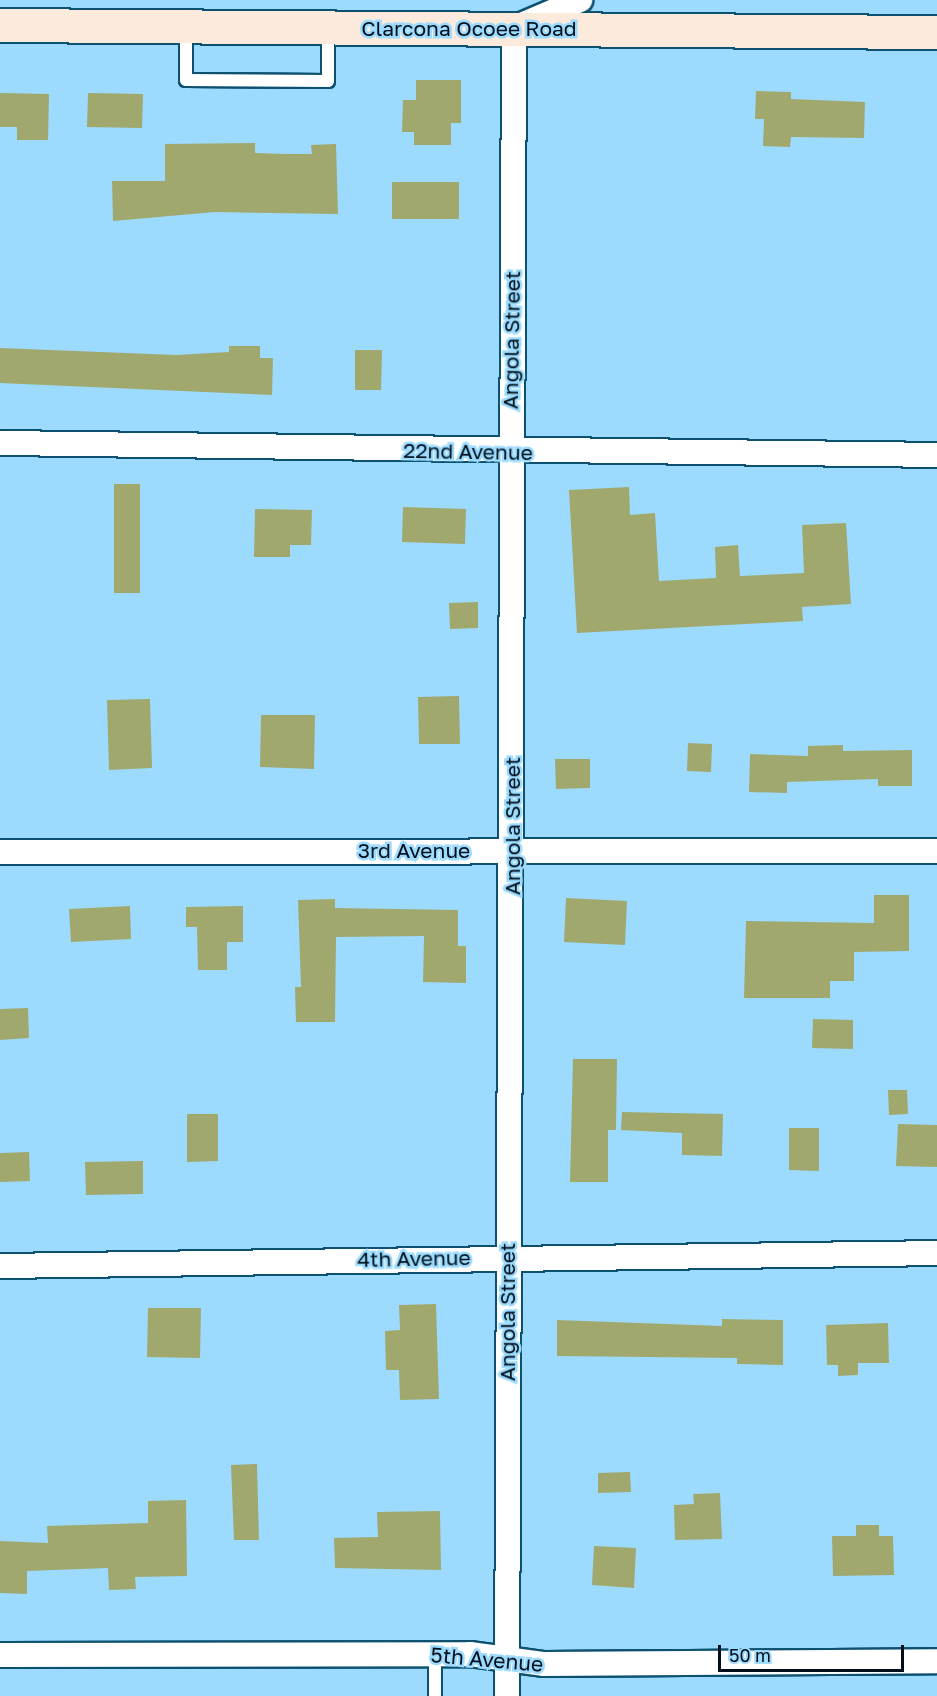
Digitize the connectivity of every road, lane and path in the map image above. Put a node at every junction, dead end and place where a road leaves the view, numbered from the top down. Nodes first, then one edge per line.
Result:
1 (580, 0) edge
2 (0, 25) edge
3 (186, 26) junction
4 (328, 27) junction
5 (514, 28) junction
6 (937, 32) edge
7 (0, 443) edge
8 (509, 452) junction
9 (937, 455) edge
10 (513, 849) junction
11 (937, 850) edge
12 (0, 852) edge
13 (937, 1253) edge
14 (507, 1256) junction
15 (0, 1266) edge
16 (435, 1654) junction
17 (0, 1655) edge
18 (507, 1660) junction
19 (937, 1661) edge
20 (435, 1696) edge
21 (507, 1696) edge

1 - 5 street
2 - 3 street, Clarcona Ocoee Road
3 - 4 street, Clarcona Ocoee Road
3 - 4 lane
4 - 5 street, Clarcona Ocoee Road
5 - 6 street, Clarcona Ocoee Road
5 - 8 street, Angola Street
7 - 8 street, 22nd Avenue
8 - 9 street, 22nd Avenue
8 - 10 street, Angola Street
10 - 11 street, 3rd Avenue
10 - 12 street, 3rd Avenue
10 - 14 street, Angola Street
13 - 14 street, 4th Avenue
14 - 15 street, 4th Avenue
14 - 18 street, Angola Street
16 - 17 street, 5th Avenue
16 - 18 street, 5th Avenue
16 - 20 lane
18 - 19 street, 5th Avenue
18 - 21 street, Angola Street

